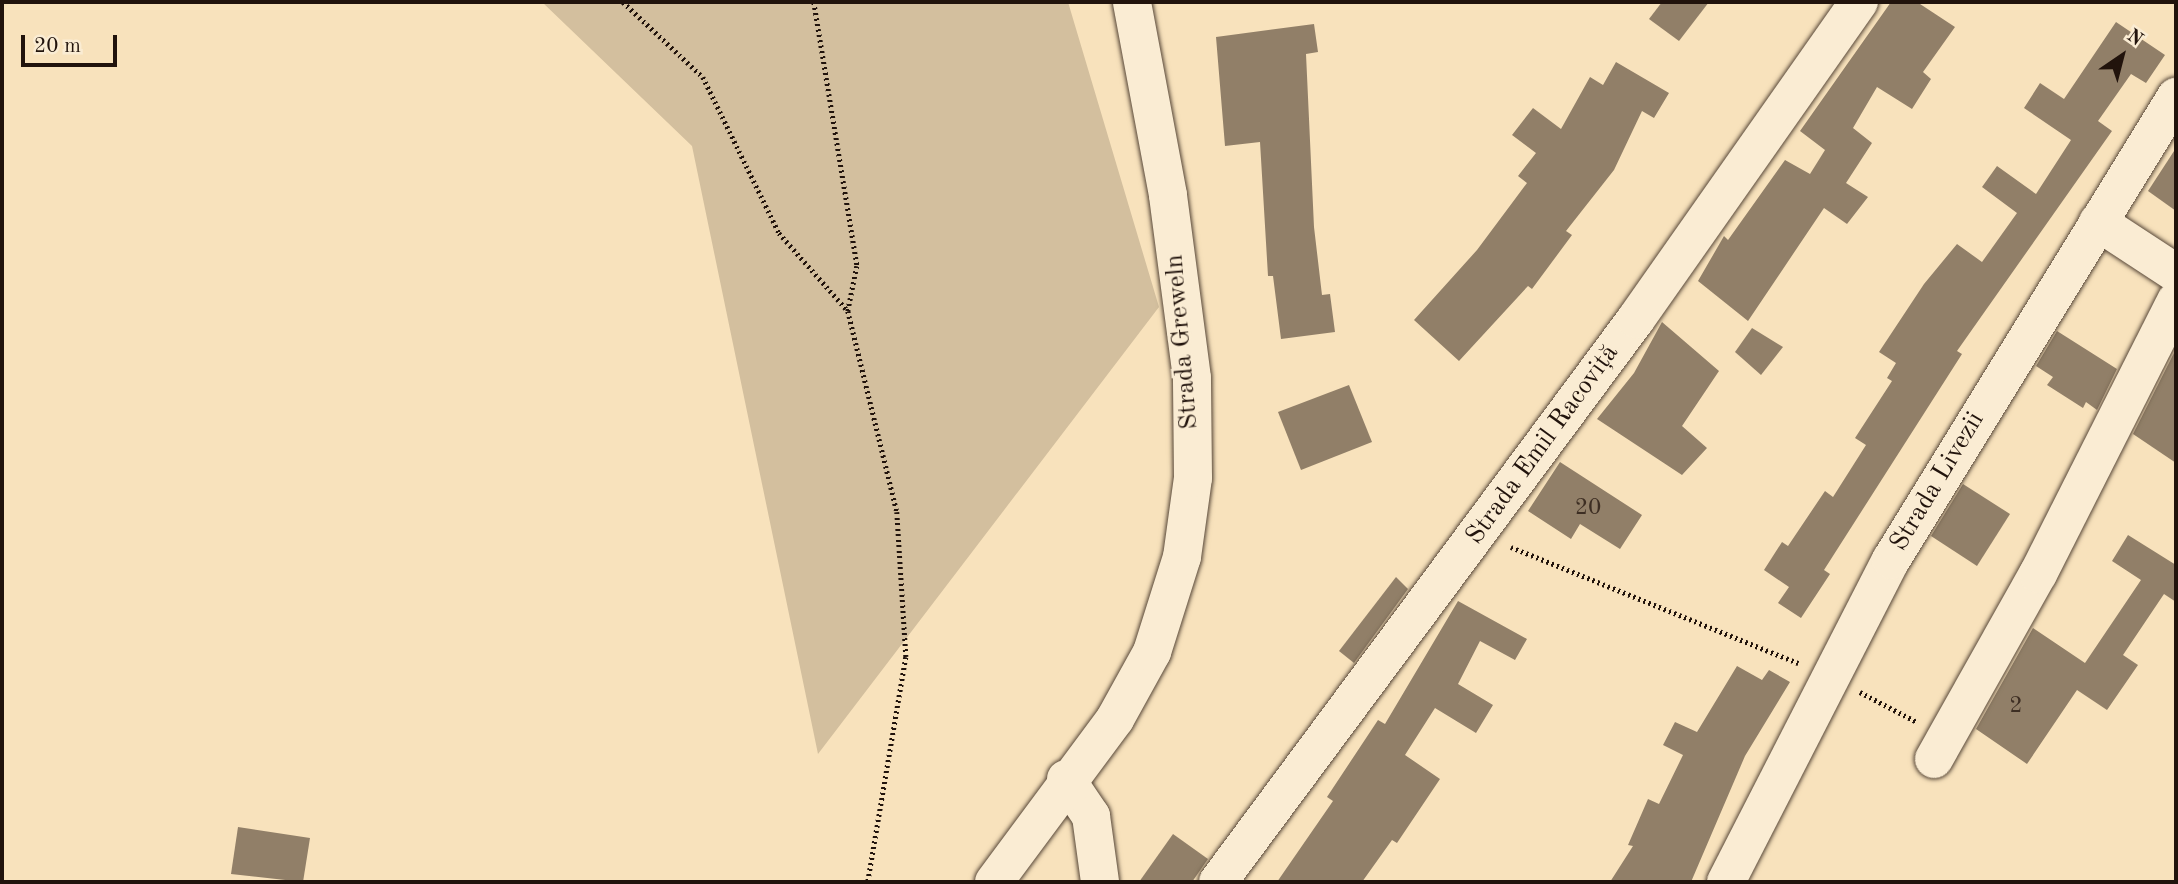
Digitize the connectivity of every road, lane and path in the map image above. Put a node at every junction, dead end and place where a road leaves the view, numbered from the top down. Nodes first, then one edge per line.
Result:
1 (623, 2) edge
2 (814, 2) edge
3 (1132, 2) edge
4 (1859, 2) edge
5 (2176, 96) edge
6 (2098, 222) junction
7 (2176, 273) edge
8 (2176, 301) edge
9 (848, 311) junction
10 (1478, 533) junction
11 (1830, 676) junction
12 (1940, 748) joint
13 (1066, 779) junction
14 (868, 882) edge
15 (994, 882) edge
16 (1100, 882) edge
17 (1218, 882) edge
18 (1726, 882) edge

1 - 9 path
2 - 9 path
3 - 13 street, Strada Greweln
4 - 10 street, Strada Emil Racoviță
5 - 6 street, Strada Livezii
6 - 7 street
6 - 11 street, Strada Livezii
8 - 12 street
9 - 14 path
10 - 11 path
10 - 17 street, Strada Emil Racoviță
11 - 12 path
11 - 18 street, Strada Livezii
13 - 15 street, Strada Greweln
13 - 16 street

